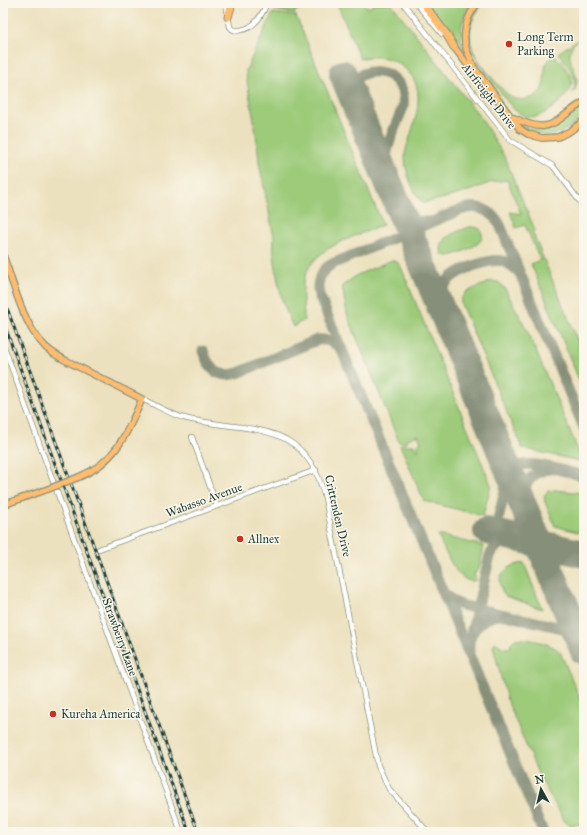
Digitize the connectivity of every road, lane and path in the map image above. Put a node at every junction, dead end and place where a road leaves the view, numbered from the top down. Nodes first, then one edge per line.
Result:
1 (226, 3) edge
2 (232, 3) edge
3 (267, 3) edge
4 (403, 3) edge
5 (416, 3) edge
6 (423, 3) edge
7 (478, 3) edge
8 (228, 17) junction
9 (454, 47) junction
10 (473, 66) junction
11 (584, 102) edge
12 (512, 117) junction
13 (584, 121) edge
14 (584, 207) edge
15 (3, 255) edge
16 (3, 344) edge
17 (142, 398) junction
18 (192, 437) dead end
19 (316, 470) junction
20 (3, 505) edge
21 (217, 506) junction
22 (99, 549) dead end
23 (181, 832) edge
24 (428, 832) edge

1 - 8 street
2 - 8 highway
3 - 8 street
4 - 14 street, Airfreight Drive
5 - 9 street
6 - 9 highway
7 - 10 main road
9 - 10 main road
10 - 12 main road
11 - 12 main road
12 - 13 main road
15 - 17 main road, Crittenden Drive
16 - 23 street, Strawberry Lane
17 - 19 street, Crittenden Drive
17 - 20 main road, bridge
18 - 21 street
19 - 21 street, Wabasso Avenue
19 - 24 street, Crittenden Drive
21 - 22 street, Wabasso Avenue

